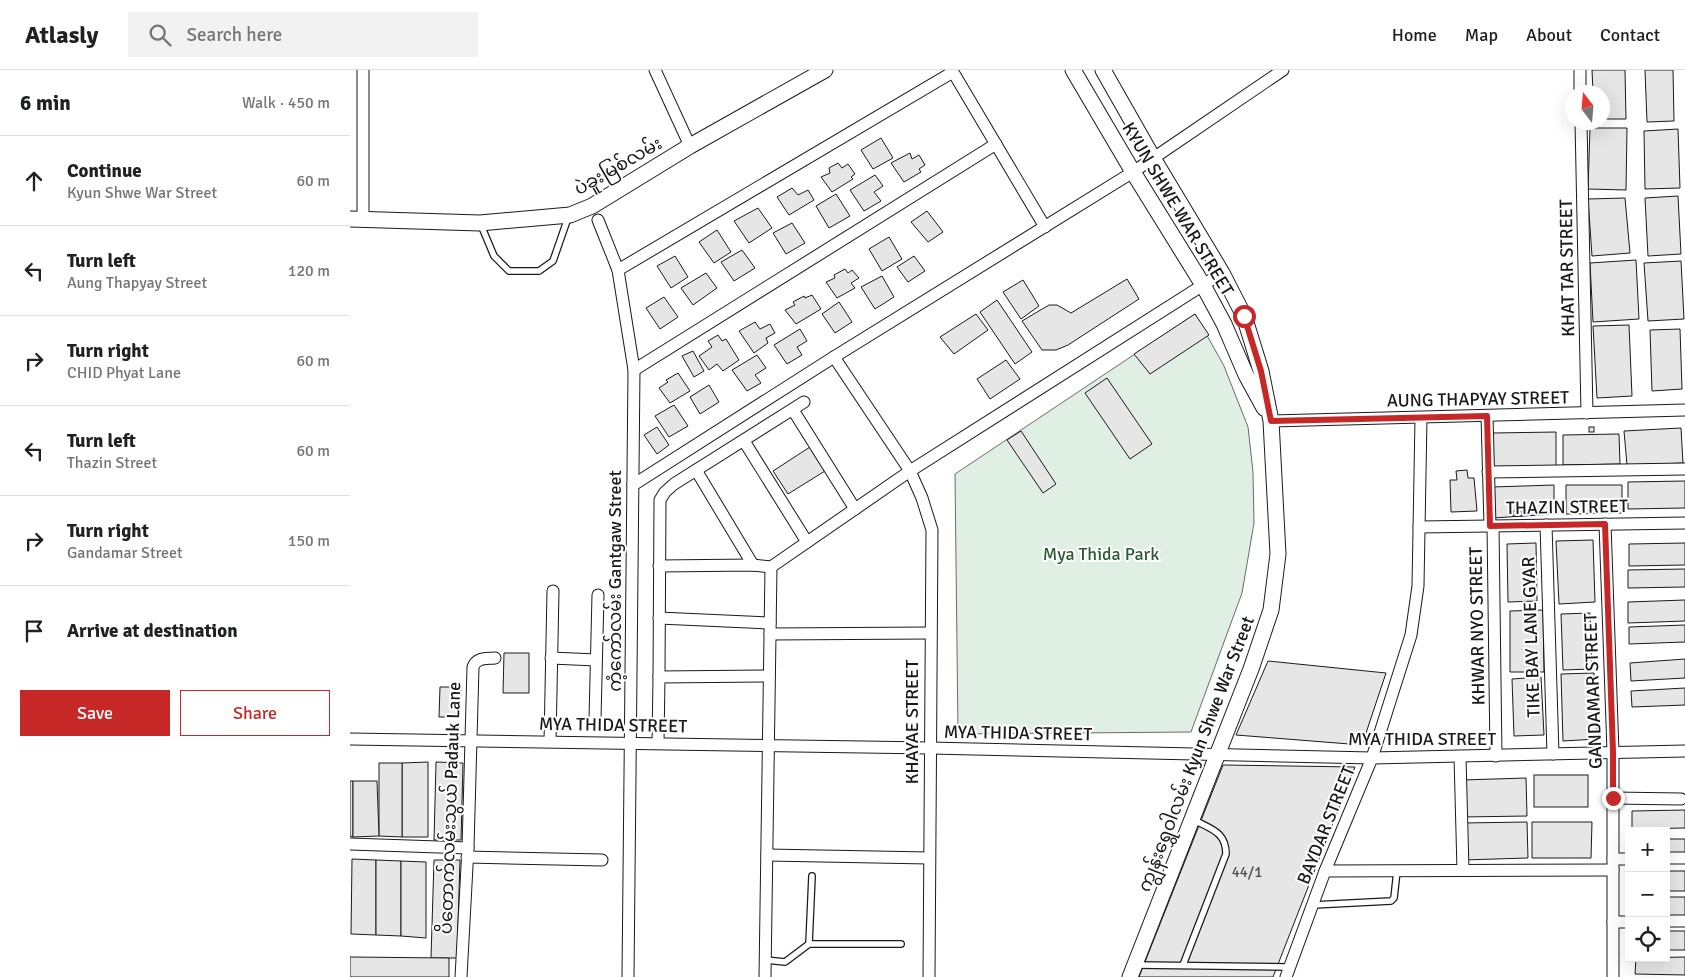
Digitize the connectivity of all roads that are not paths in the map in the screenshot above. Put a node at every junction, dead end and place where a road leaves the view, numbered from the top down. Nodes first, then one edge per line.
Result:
1 (363, 70) edge
2 (654, 70) edge
3 (825, 70) edge
4 (1073, 70) edge
5 (1103, 70) edge
6 (1283, 70) edge
7 (1580, 70) edge
8 (1580, 85) edge
9 (1581, 130) edge
10 (996, 144) junction
11 (690, 146) junction
12 (1153, 158) junction
13 (1132, 172) junction
14 (570, 215) junction
15 (356, 219) edge
16 (598, 220) dead end
17 (480, 223) junction
18 (1045, 227) junction
19 (618, 270) junction
20 (1222, 273) junction
21 (1203, 285) junction
22 (834, 357) junction
23 (634, 370) junction
24 (804, 402) dead end
25 (792, 410) junction
26 (1685, 410) edge
27 (1587, 413) junction
28 (1487, 416) junction
29 (1421, 418) junction
30 (1271, 421) junction
31 (744, 441) junction
32 (1685, 469) edge
33 (696, 470) junction
34 (910, 472) junction
35 (1490, 472) junction
36 (633, 485) junction
37 (855, 509) junction
38 (1685, 523) edge
39 (1605, 524) junction
40 (1491, 526) junction
41 (1419, 527) junction
42 (1546, 528) junction
43 (807, 542) junction
44 (753, 565) junction
45 (659, 566) junction
46 (770, 567) junction
47 (553, 591) dead end
48 (598, 595) dead end
49 (659, 618) junction
50 (770, 628) junction
51 (930, 633) junction
52 (495, 658) dead end
53 (551, 658) junction
54 (596, 660) junction
55 (769, 676) junction
56 (659, 677) junction
57 (595, 719) dead end
58 (350, 739) edge
59 (470, 740) junction
60 (550, 742) junction
61 (632, 743) junction
62 (658, 743) junction
63 (768, 746) junction
64 (930, 748) junction
65 (1552, 748) junction
66 (1685, 751) edge
67 (1613, 752) junction
68 (1216, 755) junction
69 (1496, 756) junction
70 (1460, 757) junction
71 (1372, 758) junction
72 (1613, 798) junction
73 (1681, 799) dead end
74 (1191, 818) junction
75 (350, 844) edge
76 (467, 853) junction
77 (767, 854) junction
78 (929, 858) junction
79 (1670, 858) edge
80 (1685, 858) edge
81 (602, 860) dead end
82 (1625, 860) edge
83 (1613, 864) junction
84 (1326, 870) junction
85 (1397, 870) junction
86 (1463, 870) junction
87 (812, 876) dead end
88 (1313, 905) junction
89 (1670, 921) edge
90 (1685, 921) edge
91 (1613, 922) junction
92 (1625, 922) edge
93 (810, 944) junction
94 (901, 944) dead end
95 (766, 960) junction
96 (1183, 965) junction
97 (1132, 971) edge
98 (1287, 972) edge
99 (462, 977) edge
100 (628, 977) edge
101 (765, 977) edge
102 (929, 977) edge
103 (1613, 977) edge

1 - 15 street
2 - 11 street
3 - 11 street, ပဲခူးမြစ်လမ်း
4 - 13 street, KYUN SHWE WAR STREET
5 - 12 street, KYUN SHWE WAR STREET
6 - 12 street
7 - 8 street
9 - 27 street, KHAT TAR STREET
10 - 18 street
10 - 19 street
10 - 23 street
11 - 14 street, ပဲခူးမြစ်လမ်း
12 - 13 street
12 - 20 street, KYUN SHWE WAR STREET
13 - 18 street
13 - 21 street, KYUN SHWE WAR STREET
14 - 17 street, ပဲခူးမြစ်လမ်း
14 - 17 lane
15 - 17 street, ပဲခူးမြစ်လမ်း
16 - 19 street, ကံ့ကော်လမ်း Gantgaw Street
18 - 22 street
19 - 23 street, ကံ့ကော်လမ်း Gantgaw Street
20 - 21 street
20 - 30 street, KYUN SHWE WAR STREET
21 - 30 street, KYUN SHWE WAR STREET
21 - 34 street
22 - 34 street, KHAYAE STREET
22 - 36 street
23 - 36 street, ကံ့ကော်လမ်း Gantgaw Street
24 - 25 street
25 - 31 street
25 - 37 street
26 - 27 street, AUNG THAPYAY STREET
27 - 28 street, AUNG THAPYAY STREET
28 - 29 street, AUNG THAPYAY STREET
28 - 35 street, KHWAR NYO STREET
29 - 30 street, AUNG THAPYAY STREET
29 - 41 street, BAYDAR STREET
30 - 68 street, ကျွန်းရွှေဝါလမ်း Kyun Shwe War Street
31 - 33 street
31 - 43 street
32 - 35 street
33 - 44 street
33 - 45 street
34 - 37 street
34 - 51 street, KHAYAE STREET
35 - 40 street, KHWAR NYO STREET
36 - 61 street, ကံ့ကော်လမ်း Gantgaw Street
37 - 43 street
38 - 39 street, THAZIN STREET
39 - 42 street, THAZIN STREET
39 - 67 street, GANDAMAR STREET
40 - 41 street, THAZIN STREET
40 - 42 street, THAZIN STREET
40 - 69 street, KHWAR NYO STREET
41 - 71 street, BAYDAR STREET
42 - 65 street, TIKE BAY LANE GYAR
43 - 46 street
44 - 45 street
44 - 46 street
45 - 49 street
46 - 50 street
47 - 53 street
48 - 54 street
49 - 50 street
49 - 56 street
50 - 51 street
50 - 55 street
51 - 64 street, KHAYAE STREET
52 - 59 street, ပိတောက်လမ်းသွယ် Padauk Lane
53 - 54 street
53 - 60 street
54 - 57 street
55 - 56 street
55 - 63 street
56 - 62 street
58 - 59 street, MYA THIDA STREET
59 - 60 street, MYA THIDA STREET
59 - 76 street, ပိတောက်လမ်းသွယ် Padauk Lane
60 - 61 street, MYA THIDA STREET
61 - 62 street, MYA THIDA STREET
61 - 100 street, ကံ့ကော်လမ်း Gantgaw Street
62 - 63 street, MYA THIDA STREET
63 - 64 street, MYA THIDA STREET
63 - 77 street
64 - 68 street, MYA THIDA STREET
64 - 78 street, KHAYAE STREET
65 - 67 street, MYA THIDA STREET
65 - 69 street, MYA THIDA STREET
66 - 67 street, MYA THIDA STREET
67 - 72 street, GANDAMAR STREET
68 - 71 street, MYA THIDA STREET
68 - 74 street, ကျွန်းရွှေဝါလမ်း Kyun Shwe War Street
69 - 70 street, MYA THIDA STREET
70 - 71 street, MYA THIDA STREET
70 - 86 street
71 - 84 street, BAYDAR STREET
72 - 73 street
72 - 83 street, GANDAMAR STREET
74 - 96 lane
74 - 97 street, ကျွန်းရွှေဝါလမ်း Kyun Shwe War Street
75 - 76 street
76 - 81 street
76 - 99 street, ပိတောက်လမ်းသွယ် Padauk Lane
77 - 78 street
77 - 95 street
78 - 102 street, KHAYAE STREET
79 - 80 street
82 - 83 street
83 - 86 street
83 - 91 street, GANDAMAR STREET
84 - 85 street
84 - 88 street, BAYDAR STREET
85 - 86 street
85 - 88 lane
87 - 93 lane
88 - 98 street, BAYDAR STREET
89 - 90 street
91 - 92 street
91 - 103 street, GANDAMAR STREET
93 - 94 lane
93 - 95 lane
95 - 101 street
96 - 97 lane
96 - 98 lane

